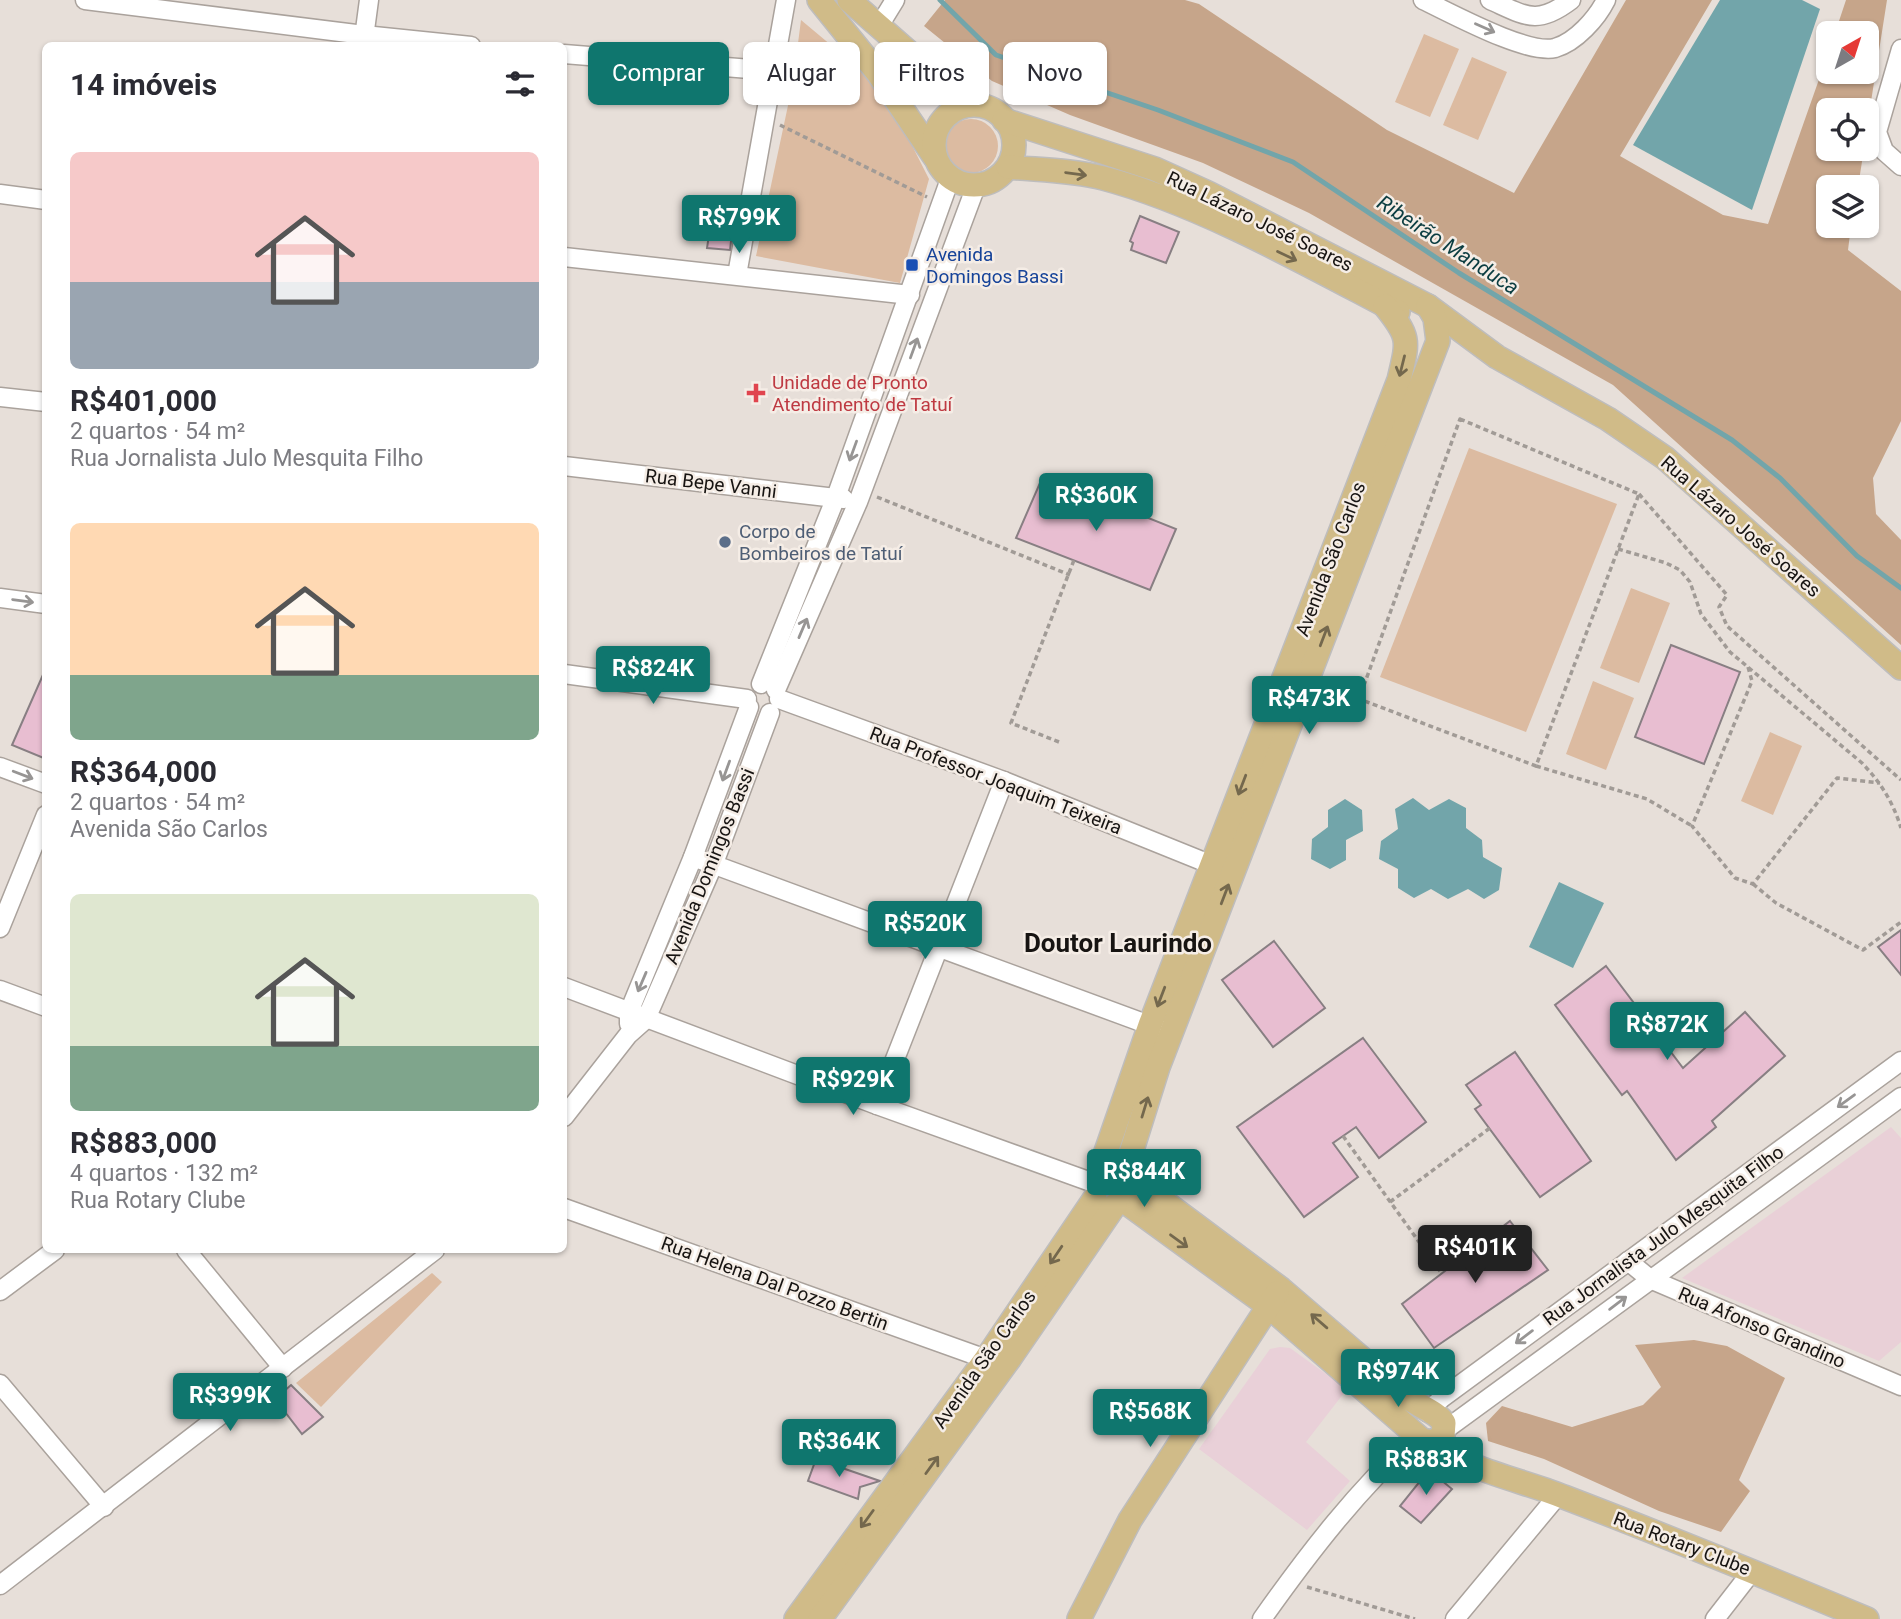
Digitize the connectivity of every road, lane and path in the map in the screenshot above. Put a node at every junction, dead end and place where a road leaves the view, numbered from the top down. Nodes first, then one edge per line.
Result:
1 (85, 0) edge
2 (369, 0) edge
3 (786, 0) edge
4 (819, 0) edge
5 (849, 0) edge
6 (895, 0) edge
7 (1423, 0) edge
8 (1490, 0) edge
9 (1571, 0) edge
10 (1606, 0) edge
11 (879, 26) junction
12 (364, 40) edge
13 (400, 42) edge
14 (779, 42) edge
15 (879, 42) edge
16 (897, 42) edge
17 (1901, 50) edge
18 (567, 54) edge
19 (743, 68) edge
20 (874, 68) edge
21 (768, 105) edge
22 (900, 105) edge
23 (969, 105) joint
24 (765, 118) junction
25 (1004, 120) junction
26 (934, 156) junction
27 (1901, 166) edge
28 (1008, 167) junction
29 (950, 179) junction
30 (976, 186) junction
31 (0, 194) edge
32 (42, 199) edge
33 (943, 205) junction
34 (567, 257) edge
35 (737, 275) junction
36 (910, 295) junction
37 (1385, 306) junction
38 (1428, 306) junction
39 (1438, 341) junction
40 (1497, 357) junction
41 (0, 397) edge
42 (42, 402) edge
43 (567, 466) edge
44 (1639, 494) junction
45 (860, 496) junction
46 (836, 497) junction
47 (1618, 549) junction
48 (1074, 560) dead end
49 (1070, 575) junction
50 (0, 597) edge
51 (42, 603) edge
52 (1748, 667) junction
53 (1901, 668) edge
54 (567, 676) edge
55 (771, 696) junction
56 (748, 703) junction
57 (1059, 742) dead end
58 (1536, 766) junction
59 (0, 767) edge
60 (1901, 780) edge
61 (1004, 781) junction
62 (42, 783) edge
63 (1880, 783) junction
64 (42, 824) edge
65 (1692, 826) junction
66 (1901, 828) edge
67 (694, 858) junction
68 (713, 863) junction
69 (1212, 865) junction
70 (1752, 884) junction
71 (1901, 922) edge
72 (0, 928) edge
73 (938, 945) junction
74 (567, 988) edge
75 (0, 990) edge
76 (42, 1006) edge
77 (637, 1016) junction
78 (1160, 1030) junction
79 (1901, 1061) edge
80 (1901, 1097) edge
81 (877, 1105) junction
82 (567, 1113) edge
83 (1490, 1128) dead end
84 (1343, 1136) dead end
85 (1786, 1145) junction
86 (1803, 1168) junction
87 (1126, 1173) junction
88 (1105, 1191) junction
89 (1390, 1202) junction
90 (567, 1209) edge
91 (1669, 1231) junction
92 (1687, 1252) junction
93 (51, 1253) edge
94 (188, 1253) edge
95 (431, 1253) edge
96 (1628, 1261) junction
97 (1442, 1273) dead end
98 (1650, 1279) junction
99 (0, 1291) edge
100 (1274, 1297) junction
101 (992, 1366) junction
102 (283, 1368) junction
103 (0, 1384) edge
104 (1901, 1386) edge
105 (1427, 1412) junction
106 (1427, 1435) junction
107 (1559, 1494) junction
108 (104, 1507) junction
109 (1753, 1570) junction
110 (1289, 1582) junction
111 (0, 1586) edge
112 (796, 1619) edge
113 (820, 1619) edge
114 (1079, 1619) edge
115 (1262, 1619) edge
116 (1415, 1619) edge
117 (1455, 1619) edge
118 (1715, 1619) edge
119 (1867, 1619) edge

1 - 12 street
2 - 12 street
3 - 14 street
4 - 20 main road
5 - 11 main road
6 - 11 street
7 -> 10 street
8 - 9 street
11 - 15 main road
11 - 16 main road
12 - 13 street
17 - 27 street
18 - 19 street
21 - 24 street
22 - 26 main road
23 - 25 main road
23 - 26 main road
24 - 33 path
24 - 35 street
25 - 28 main road
25 - 38 main road, Rua Lázaro José Soares
26 - 29 main road
28 - 30 main road
28 -> 37 main road, Rua Lázaro José Soares
29 - 30 main road
29 - 33 street, Avenida Domingos Bassi
45 -> 30 street, Avenida Domingos Bassi
31 - 32 street
33 - 36 street, Avenida Domingos Bassi
34 - 35 street
35 - 36 street
36 -> 46 street, Avenida Domingos Bassi
37 - 39 main road, Rua Lázaro José Soares
37 -> 69 main road, Avenida São Carlos
38 - 39 main road
38 - 40 main road, Rua Lázaro José Soares
39 - 40 main road, Rua Lázaro José Soares
78 -> 39 main road, Avenida São Carlos
40 - 53 main road, Rua Lázaro José Soares
41 - 42 street
43 - 46 street, Rua Bepe Vanni
44 - 47 path
44 - 58 path
44 - 60 path
45 - 46 street, Rua Bepe Vanni
45 - 49 path
55 -> 45 street, Avenida Domingos Bassi
46 - 55 street, Avenida Domingos Bassi
47 - 52 path
47 - 58 path
48 - 49 path
49 - 57 path
50 -> 51 street
52 - 63 path
52 - 65 path
54 - 56 street
55 - 56 street
55 - 56 street, Rua Professor Joaquim Teixeira
55 - 61 street, Rua Professor Joaquim Teixeira
55 - 68 street, Avenida Domingos Bassi
56 -> 67 street, Avenida Domingos Bassi
58 - 65 path
59 -> 62 street
61 - 69 street, Rua Professor Joaquim Teixeira
61 - 73 street
63 - 66 path
63 - 70 path
64 - 72 street
65 - 70 path
67 - 68 street
67 -> 77 street, Avenida Domingos Bassi
68 - 73 street
68 - 77 street, Avenida Domingos Bassi
69 -> 78 main road, Avenida São Carlos
70 - 71 path
73 - 78 street
73 - 81 street
74 - 77 street
75 - 76 street
77 - 81 street
77 - 82 street
87 -> 78 main road, Avenida São Carlos
78 - 88 main road, Avenida São Carlos
79 -> 85 street, Rua Jornalista Julo Mesquita Filho
80 - 86 street, Rua Jornalista Julo Mesquita Filho
81 - 88 street
83 - 89 path
84 - 89 path
85 - 86 street
85 - 91 street, Rua Jornalista Julo Mesquita Filho
86 - 92 street, Rua Jornalista Julo Mesquita Filho
87 - 88 main road, Avenida São Carlos
87 - 100 main road
88 -> 100 main road
88 - 101 main road, Avenida São Carlos
89 - 97 path
90 - 101 street, Rua Helena Dal Pozzo Bertin
91 - 92 street
91 - 96 street, Rua Jornalista Julo Mesquita Filho
92 - 98 street, Rua Jornalista Julo Mesquita Filho
93 - 99 street
94 - 102 street
95 - 102 street
96 - 98 street, Rua Afonso Grandino
96 -> 105 street, Rua Jornalista Julo Mesquita Filho
98 - 104 street, Rua Afonso Grandino
106 -> 98 street, Rua Jornalista Julo Mesquita Filho
105 -> 100 main road
100 - 106 main road, Rua Rotary Clube
100 - 114 main road
101 -> 112 main road, Avenida São Carlos
113 -> 101 main road, Avenida São Carlos
102 - 108 street
103 - 108 street
105 - 106 main road
106 - 107 main road, Rua Rotary Clube
106 - 110 street, Rua Jornalista Julo Mesquita Filho
107 - 109 main road, Rua Rotary Clube
107 - 117 street
108 - 111 street
109 - 118 street
109 - 119 main road, Rua Rotary Clube
110 - 115 street, Rua Jornalista Julo Mesquita Filho
110 - 116 path

